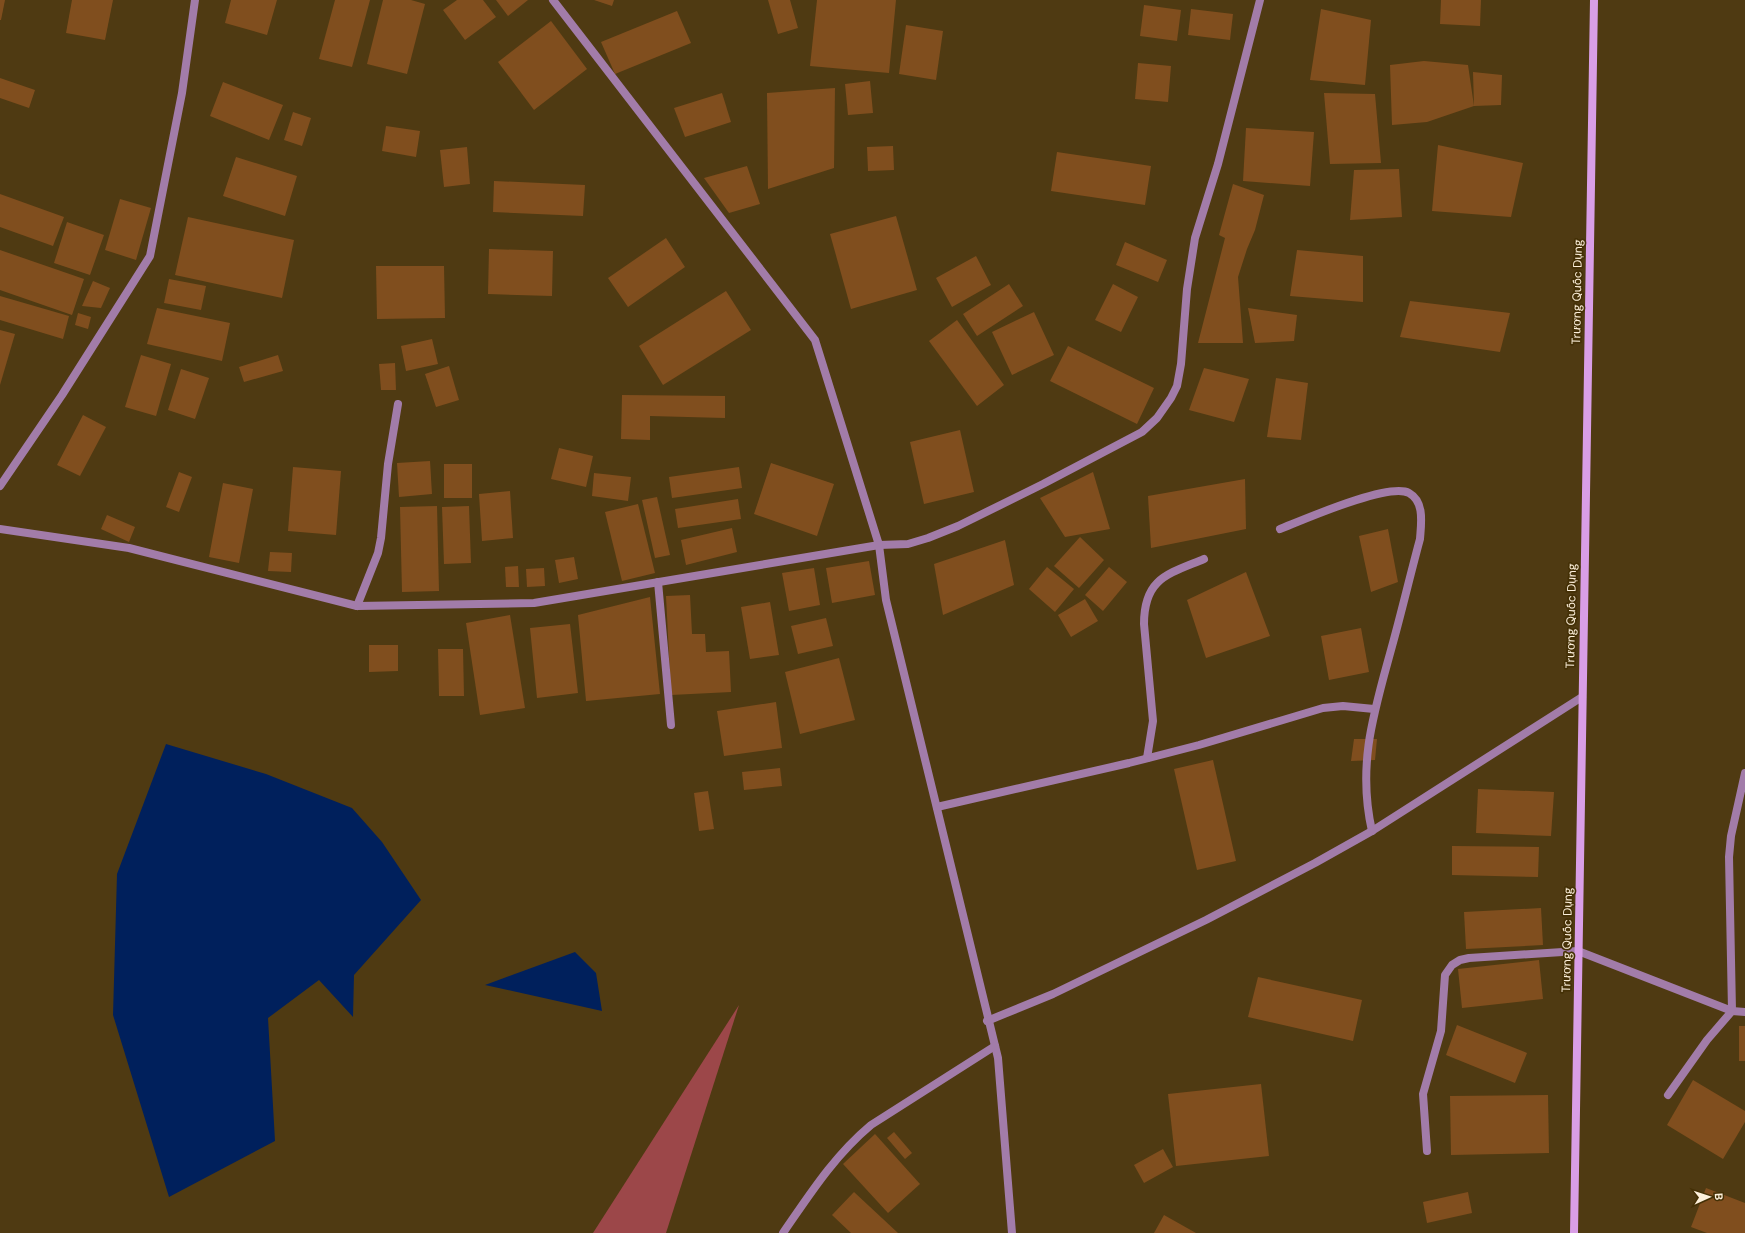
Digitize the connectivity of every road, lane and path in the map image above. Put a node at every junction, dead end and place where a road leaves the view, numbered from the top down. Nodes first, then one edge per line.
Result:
1 (195, 0) edge
2 (553, 0) edge
3 (1260, 0) edge
4 (1594, 0) edge
5 (398, 404) dead end
6 (0, 486) edge
7 (0, 529) edge
8 (1280, 529) dead end
9 (879, 545) junction
10 (1204, 559) dead end
11 (658, 582) junction
12 (357, 606) junction
13 (1582, 697) junction
14 (1374, 709) junction
15 (671, 724) dead end
16 (1147, 758) junction
17 (1745, 773) edge
18 (937, 807) junction
19 (1372, 831) junction
20 (1578, 951) junction
21 (1732, 1011) junction
22 (1745, 1012) edge
23 (988, 1021) junction
24 (995, 1046) junction
25 (1668, 1096) dead end
26 (1427, 1151) dead end
27 (783, 1233) edge
28 (1012, 1233) edge
29 (1574, 1233) edge

1 - 6 street
2 - 9 street
3 - 9 street
4 - 13 street, Trương Quốc Dụng
5 - 12 street
7 - 12 street
8 - 14 street
9 - 11 street
9 - 18 street
10 - 16 street
11 - 12 street
11 - 15 street
13 - 19 street
13 - 20 street, Trương Quốc Dụng
14 - 16 street
14 - 19 street
16 - 18 street
17 - 21 street
18 - 23 street
19 - 23 street
20 - 21 street
20 - 26 street
20 - 29 street, Trương Quốc Dụng
21 - 22 street
21 - 25 street
23 - 24 street
24 - 27 street
24 - 28 street

